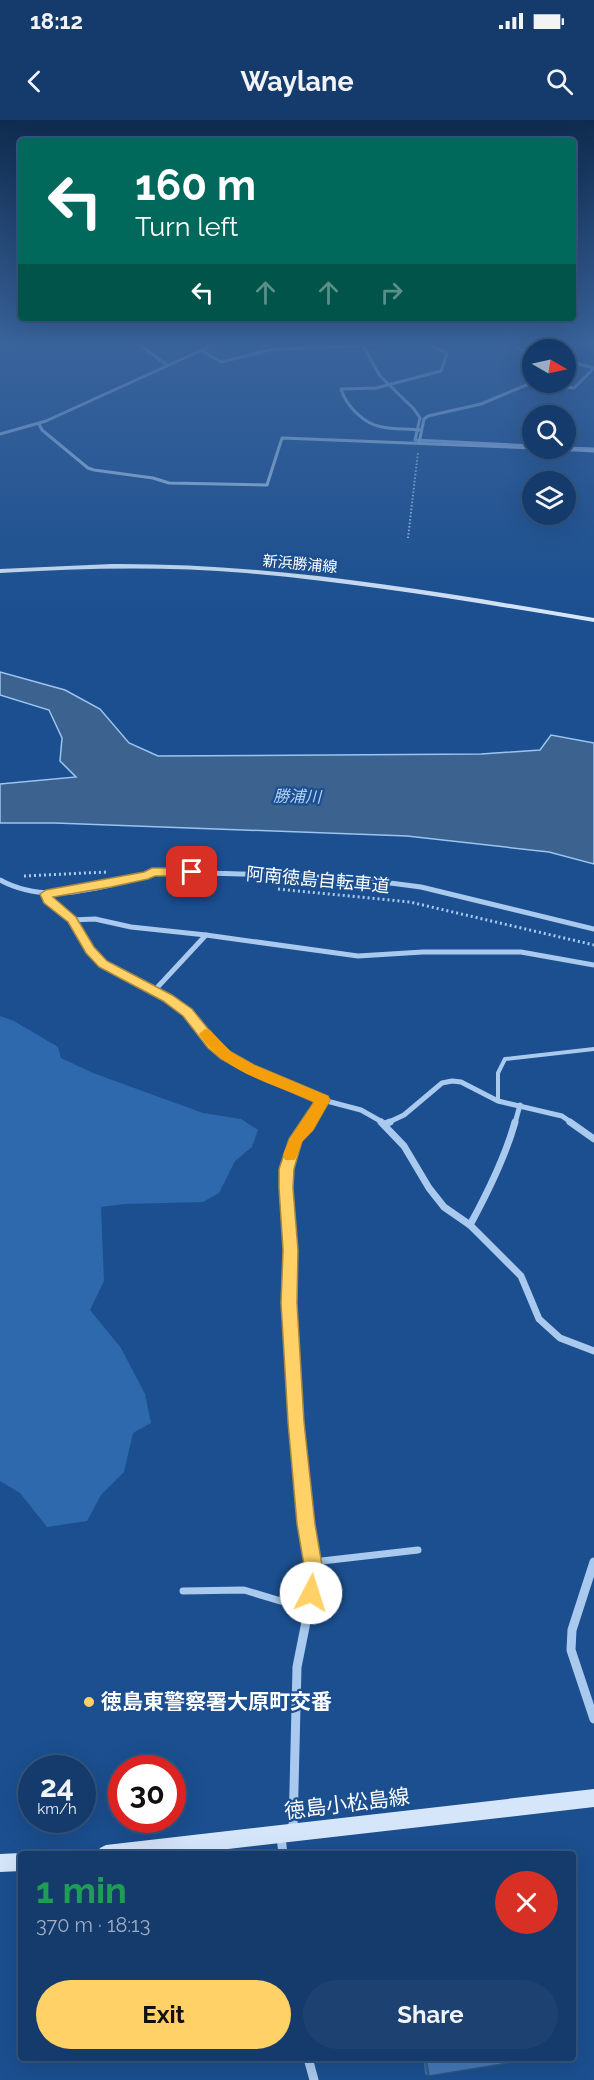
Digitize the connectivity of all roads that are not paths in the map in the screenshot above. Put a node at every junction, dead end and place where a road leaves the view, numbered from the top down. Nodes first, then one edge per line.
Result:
1 (44, 431) edge
2 (421, 431) edge
3 (418, 443) junction
4 (522, 447) edge
5 (576, 450) edge
6 (594, 451) edge
7 (0, 571) edge
8 (594, 620) edge
9 (0, 880) edge
10 (46, 894) junction
11 (72, 920) junction
12 (594, 929) edge
13 (206, 935) junction
14 (594, 965) edge
15 (153, 992) junction
16 (594, 1049) edge
17 (323, 1100) junction
18 (498, 1101) junction
19 (520, 1105) junction
20 (386, 1124) junction
21 (594, 1139) edge
22 (470, 1225) junction
23 (594, 1351) edge
24 (418, 1550) dead end
25 (313, 1562) junction
26 (594, 1562) edge
27 (183, 1591) dead end
28 (307, 1609) junction
29 (594, 1719) edge
30 (594, 1798) edge
31 (287, 1833) junction
32 (132, 1851) edge
33 (284, 1851) edge
34 (18, 1862) edge
35 (0, 1863) edge
36 (309, 2061) edge
37 (314, 2080) edge

1 - 3 street
2 - 3 street
3 - 4 street
5 - 6 street
7 - 8 main road, 新浜勝浦線
9 - 10 street
10 - 11 street
10 - 12 street
11 - 13 street
11 - 15 street
13 - 14 street
13 - 15 street
15 - 17 street
16 - 18 lane
17 - 20 street
17 - 25 street
18 - 19 street
18 - 20 street
19 - 21 street
19 - 22 street
20 - 22 street
22 - 23 street
24 - 25 lane
25 - 28 street
26 - 29 street
27 - 28 lane
28 - 31 street
30 - 31 main road, 徳島小松島線
31 - 32 main road, 徳島小松島線
31 - 33 street
34 - 35 main road
36 - 37 street

